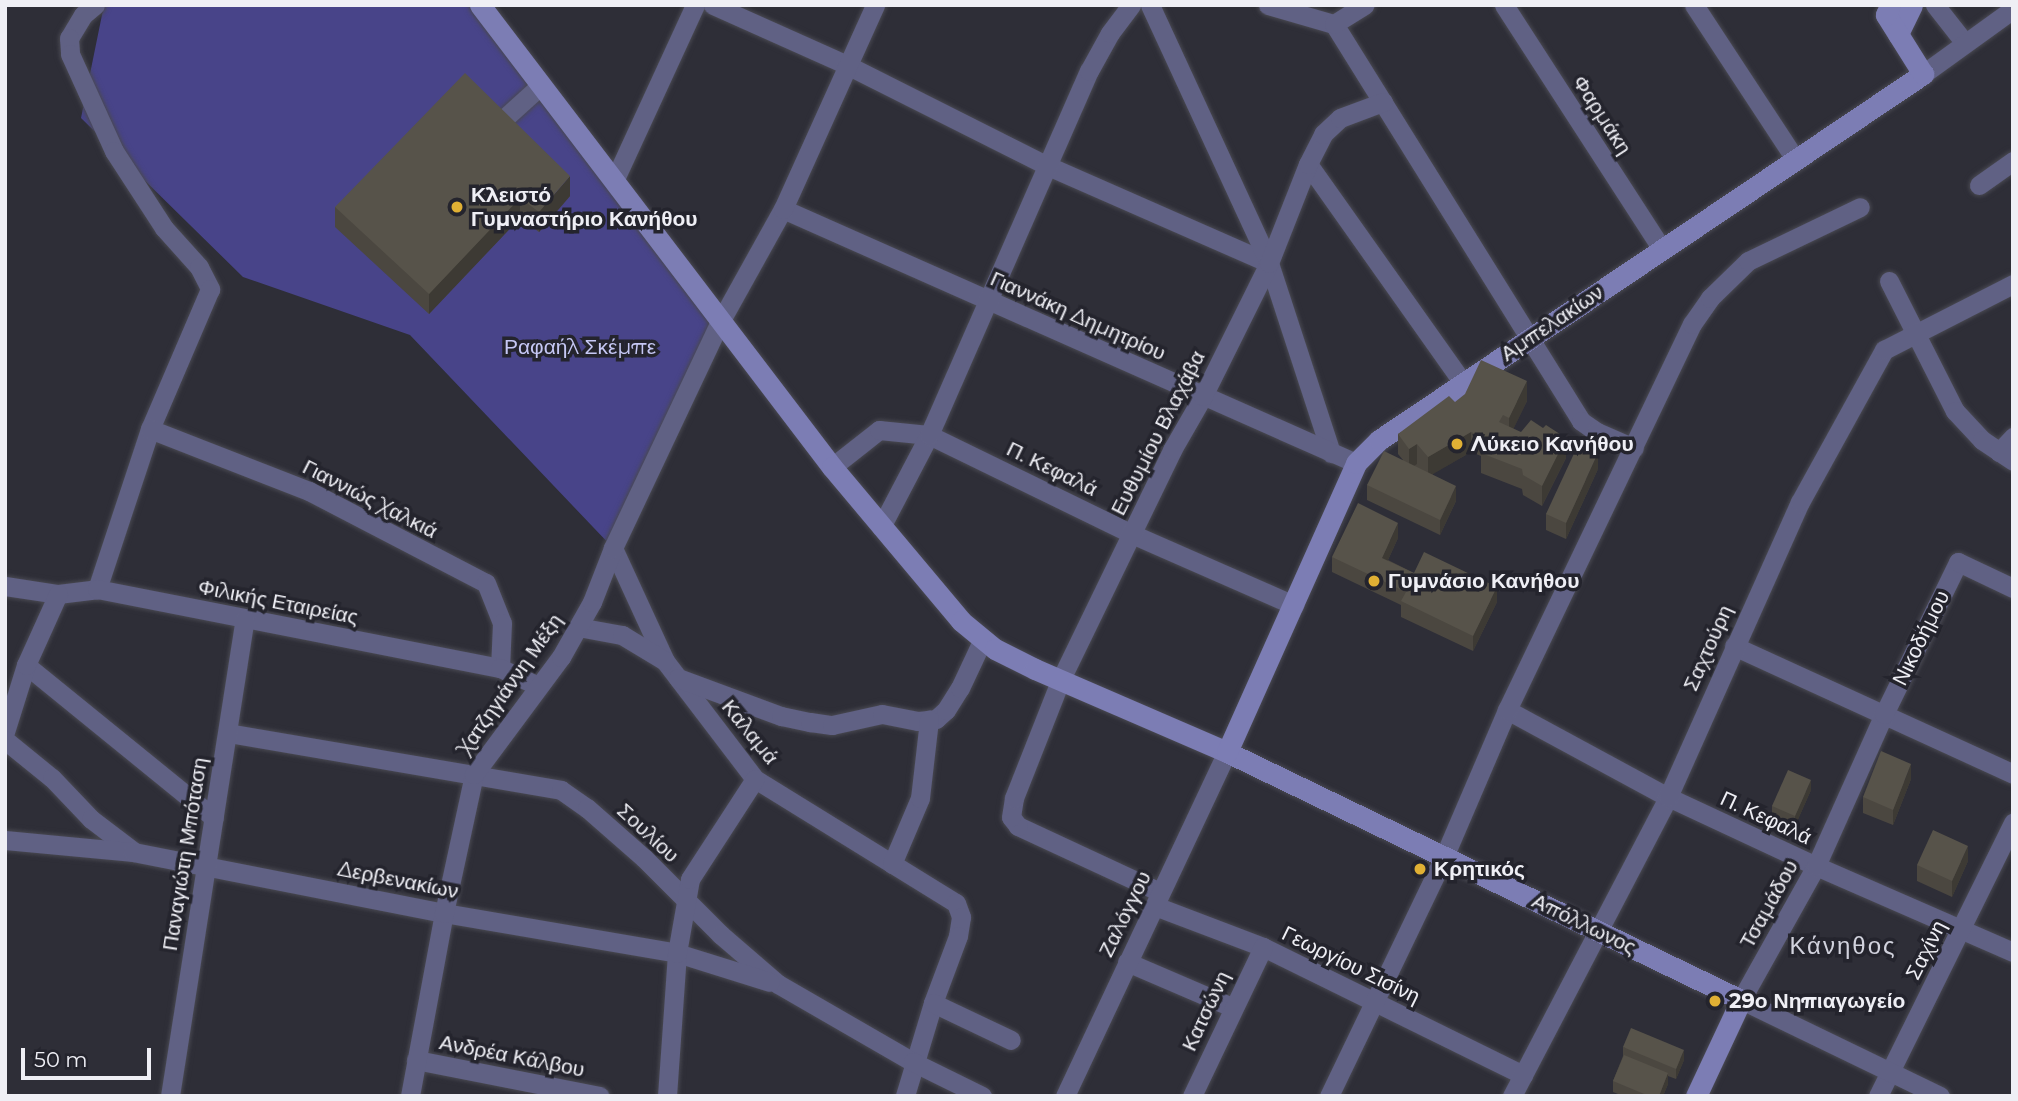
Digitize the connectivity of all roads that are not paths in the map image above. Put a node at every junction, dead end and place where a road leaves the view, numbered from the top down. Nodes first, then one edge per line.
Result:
1 (95, 5) edge
2 (480, 5) edge
3 (695, 5) edge
4 (713, 5) edge
5 (875, 5) edge
6 (1131, 5) edge
7 (1150, 5) edge
8 (1268, 5) edge
9 (1364, 5) edge
10 (1504, 5) edge
11 (1694, 5) edge
12 (1912, 5) edge
13 (1935, 5) edge
14 (1885, 8) edge
15 (2013, 9) edge
16 (1334, 24) junction
17 (1898, 34) junction
18 (1964, 43) junction
19 (847, 65) junction
20 (1923, 74) junction
21 (540, 86) junction
22 (1383, 102) junction
23 (497, 125) edge
24 (1796, 159) junction
25 (2013, 161) edge
26 (1308, 164) junction
27 (1048, 166) junction
28 (615, 179) junction
29 (1979, 185) dead end
30 (1860, 207) dead end
31 (782, 209) junction
32 (1662, 249) junction
33 (1269, 263) junction
34 (1889, 281) dead end
35 (2013, 284) edge
36 (987, 300) junction
37 (720, 322) junction
38 (1917, 334) junction
39 (1528, 339) junction
40 (1463, 383) junction
41 (1203, 396) junction
42 (149, 429) junction
43 (929, 435) junction
44 (2013, 437) edge
45 (1634, 447) junction
46 (1331, 453) junction
47 (2006, 456) edge
48 (1356, 463) junction
49 (832, 467) junction
50 (881, 527) junction
51 (1132, 534) junction
52 (613, 548) junction
53 (5, 586) edge
54 (2013, 588) edge
55 (97, 589) junction
56 (58, 594) junction
57 (1294, 605) junction
58 (245, 619) junction
59 (578, 627) junction
60 (983, 639) junction
61 (1734, 646) junction
62 (665, 661) junction
63 (26, 665) junction
64 (500, 668) junction
65 (678, 678) junction
66 (1060, 681) junction
67 (538, 686) junction
68 (1507, 710) junction
69 (1884, 714) junction
70 (929, 720) junction
71 (5, 732) edge
72 (228, 733) junction
73 (5, 740) edge
74 (1227, 752) junction
75 (474, 774) junction
76 (2013, 774) edge
77 (755, 779) junction
78 (1668, 797) junction
79 (214, 817) junction
80 (1011, 817) joint
81 (2013, 822) edge
82 (5, 841) edge
83 (134, 852) junction
84 (1444, 857) junction
85 (892, 864) junction
86 (206, 866) junction
87 (1816, 866) junction
88 (1158, 899) junction
89 (685, 901) junction
90 (444, 913) junction
91 (1962, 929) junction
92 (1597, 930) junction
93 (1262, 947) junction
94 (2013, 952) edge
95 (677, 953) junction
96 (1127, 962) junction
97 (778, 984) junction
98 (1741, 1000) junction
99 (933, 1003) junction
100 (1376, 1003) junction
101 (1233, 1007) junction
102 (1011, 1040) dead end
103 (416, 1060) junction
104 (913, 1062) junction
105 (1890, 1072) junction
106 (1523, 1075) junction
107 (170, 1096) edge
108 (410, 1096) edge
109 (599, 1096) edge
110 (667, 1096) edge
111 (905, 1096) edge
112 (982, 1096) edge
113 (1066, 1096) edge
114 (1192, 1096) edge
115 (1329, 1096) edge
116 (1512, 1096) edge
117 (1696, 1096) edge
118 (1878, 1096) edge
119 (1940, 1096) edge

1 - 42 street
2 - 21 street, Απόλλωνος
3 - 28 street
4 - 19 street
5 - 19 street, Χατζηγιάννη Μέξη
6 - 27 street
7 - 33 street
8 - 16 street
9 - 16 street
10 - 32 street, Φαρμάκη
11 - 24 street
12 - 17 street
13 - 18 street
14 - 17 street
15 - 18 street, Αμπελακίων
16 - 22 street
17 - 20 street
18 - 20 street, Αμπελακίων
19 - 27 street
19 - 31 street, Χατζηγιάννη Μέξη
20 - 24 street, Αμπελακίων
21 - 23 street
21 - 28 street, Απόλλωνος
22 - 26 street, Ευθυμίου Βλαχάβα
22 - 39 street
24 - 32 street, Αμπελακίων
25 - 29 street
26 - 33 street, Ευθυμίου Βλαχάβα
26 - 40 street
27 - 33 street
27 - 36 street
28 - 37 street, Απόλλωνος
30 - 45 street
31 - 36 street, Γιαννάκη Δημητρίου
31 - 37 street, Χατζηγιάννη Μέξη
32 - 39 street, Αμπελακίων
33 - 41 street, Ευθυμίου Βλαχάβα
33 - 46 street
34 - 38 street
35 - 38 street, Σαχτούρη
36 - 41 street, Γιαννάκη Δημητρίου
36 - 43 street
37 - 49 street, Απόλλωνος
37 - 52 street, Χατζηγιάννη Μέξη
38 - 47 street
38 - 61 street, Σαχτούρη
39 - 40 street, Αμπελακίων
39 - 45 street
40 - 48 street, Αμπελακίων
41 - 46 street, Γιαννάκη Δημητρίου
41 - 51 street, Ευθυμίου Βλαχάβα
42 - 55 street
42 - 64 street, Γιαννιώς Χαλκιά
43 - 49 street, Π. Κεφαλά
43 - 50 street
43 - 51 street, Π. Κεφαλά
44 - 47 street
45 - 68 street
46 - 48 street, Γιαννάκη Δημητρίου
48 - 57 street, Αμπελακίων
49 - 50 street, Απόλλωνος
50 - 60 street, Απόλλωνος
51 - 57 street, Π. Κεφαλά
51 - 66 street, Ευθυμίου Βλαχάβα
52 - 59 street, Χατζηγιάννη Μέξη
52 - 62 street, Καλαμά
53 - 56 street, Φιλικής Εταιρείας
54 - 69 street, Νικοδήμου
55 - 56 street, Φιλικής Εταιρείας
55 - 58 street, Φιλικής Εταιρείας
56 - 63 street
57 - 74 street, Αμπελακίων
58 - 64 street, Φιλικής Εταιρείας
58 - 72 street, Παναγιώτη Μπόταση
59 - 62 street
59 - 67 street, Χατζηγιάννη Μέξη
60 - 66 street, Απόλλωνος
60 - 70 street
61 - 69 street
61 - 78 street, Σαχτούρη
62 - 65 street, Καλαμά
63 - 71 street
63 - 79 street
64 - 67 street, Φιλικής Εταιρείας
65 - 70 street
65 - 77 street, Καλαμά
66 - 74 street, Απόλλωνος
66 - 80 street, Ευθυμίου Βλαχάβα
67 - 75 street, Χατζηγιάννη Μέξη
68 - 78 street, Π. Κεφαλά
68 - 84 street
69 - 76 street
69 - 87 street, Τσαμάδου
70 - 85 street
72 - 75 street, Σουλίου
72 - 79 street, Παναγιώτη Μπόταση
73 - 83 street
74 - 84 street, Απόλλωνος
74 - 88 street, Ζαλόγγου
75 - 89 street, Σουλίου
75 - 90 street, Χατζηγιάννη Μέξη
77 - 85 street, Καλαμά
77 - 89 street
78 - 87 street, Π. Κεφαλά
78 - 92 street, Σαχτούρη
79 - 86 street, Παναγιώτη Μπόταση
80 - 88 street, Γεωργίου Σισίνη
81 - 91 street, Σαχίνη
82 - 83 street, Δερβενακίων
83 - 86 street, Δερβενακίων
84 - 92 street, Απόλλωνος
84 - 100 street
85 - 99 street, Καλαμά
86 - 90 street, Δερβενακίων
86 - 107 street, Παναγιώτη Μπόταση
87 - 91 street, Π. Κεφαλά
87 - 98 street, Τσαμάδου
88 - 93 street, Γεωργίου Σισίνη
88 - 96 street, Ζαλόγγου
89 - 95 street
89 - 97 street, Σουλίου
90 - 95 street, Δερβενακίων
90 - 103 street, Χατζηγιάννη Μέξη
91 - 94 street, Π. Κεφαλά
91 - 105 street, Σαχίνη
92 - 98 street, Απόλλωνος
92 - 106 street, Σαχτούρη
93 - 100 street, Γεωργίου Σισίνη
93 - 101 street, Κατσώνη
95 - 97 street, Δερβενακίων
95 - 110 street
96 - 101 street
96 - 113 street, Ζαλόγγου
97 - 104 street, Σουλίου
98 - 105 street, Απόλλωνος
98 - 117 street
99 - 102 street
99 - 104 street
100 - 106 street, Γεωργίου Σισίνη
100 - 115 street
101 - 114 street, Κατσώνη
103 - 108 street, Χατζηγιάννη Μέξη
103 - 109 street, Ανδρέα Κάλβου
104 - 111 street
104 - 112 street, Σουλίου
105 - 118 street, Σαχίνη
105 - 119 street, Απόλλωνος
106 - 116 street, Σαχτούρη

